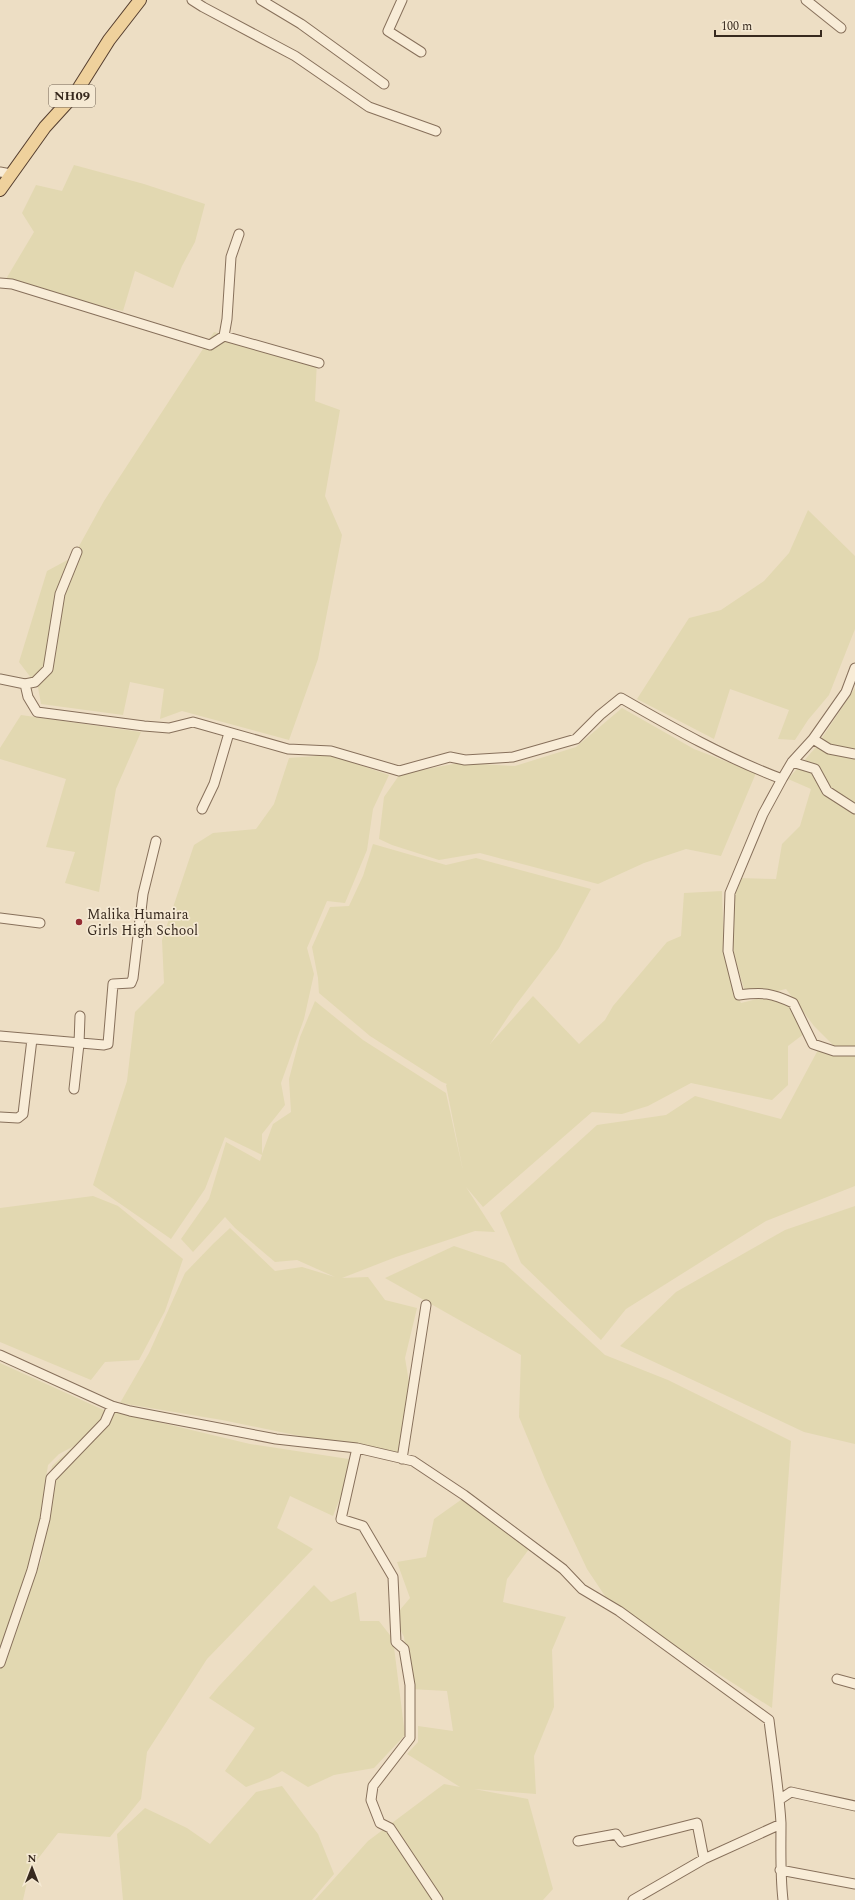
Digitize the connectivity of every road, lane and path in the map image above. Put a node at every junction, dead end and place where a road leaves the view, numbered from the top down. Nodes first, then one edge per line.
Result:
1 (140, 0) edge
2 (192, 0) edge
3 (261, 0) edge
4 (402, 0) edge
5 (806, 0) edge
6 (841, 28) dead end
7 (421, 52) dead end
8 (384, 84) dead end
9 (436, 131) dead end
10 (6, 173) edge
11 (0, 190) edge
12 (239, 234) dead end
13 (0, 283) edge
14 (224, 336) junction
15 (319, 363) dead end
16 (77, 552) dead end
17 (855, 668) edge
18 (0, 678) edge
19 (25, 684) junction
20 (229, 733) junction
21 (813, 739) junction
22 (855, 754) edge
23 (792, 762) junction
24 (782, 779) junction
25 (202, 809) dead end
26 (855, 809) edge
27 (156, 841) dead end
28 (0, 918) edge
29 (40, 923) dead end
30 (80, 1016) dead end
31 (0, 1036) edge
32 (32, 1039) junction
33 (79, 1044) junction
34 (855, 1051) edge
35 (74, 1089) dead end
36 (0, 1117) edge
37 (426, 1305) dead end
38 (0, 1355) edge
39 (112, 1406) junction
40 (357, 1448) junction
41 (402, 1459) junction
42 (0, 1664) edge
43 (837, 1679) dead end
44 (855, 1684) edge
45 (779, 1800) junction
46 (855, 1806) edge
47 (781, 1824) junction
48 (578, 1841) dead end
49 (704, 1859) junction
50 (780, 1870) junction
51 (855, 1884) edge
52 (438, 1900) edge
53 (633, 1900) edge
54 (783, 1900) edge

1 - 10 main road, NH09
2 - 9 street
3 - 8 street
4 - 7 street
5 - 6 street
10 - 11 main road, NH09
12 - 14 street
13 - 14 street
14 - 15 street
16 - 19 street
17 - 21 street
18 - 19 street
19 - 20 street
20 - 24 street
20 - 25 street
21 - 22 street
21 - 23 street
23 - 24 street
23 - 26 street
24 - 34 street
27 - 33 street
28 - 29 street
30 - 33 street
31 - 32 street
32 - 33 street
32 - 36 street
33 - 35 street
37 - 41 street
38 - 39 street
39 - 40 street
39 - 42 street
40 - 41 street
40 - 52 street
41 - 45 street
43 - 44 street
45 - 46 street
45 - 47 street
47 - 49 street
47 - 50 street
48 - 49 street
49 - 53 street
50 - 51 street
50 - 54 street

